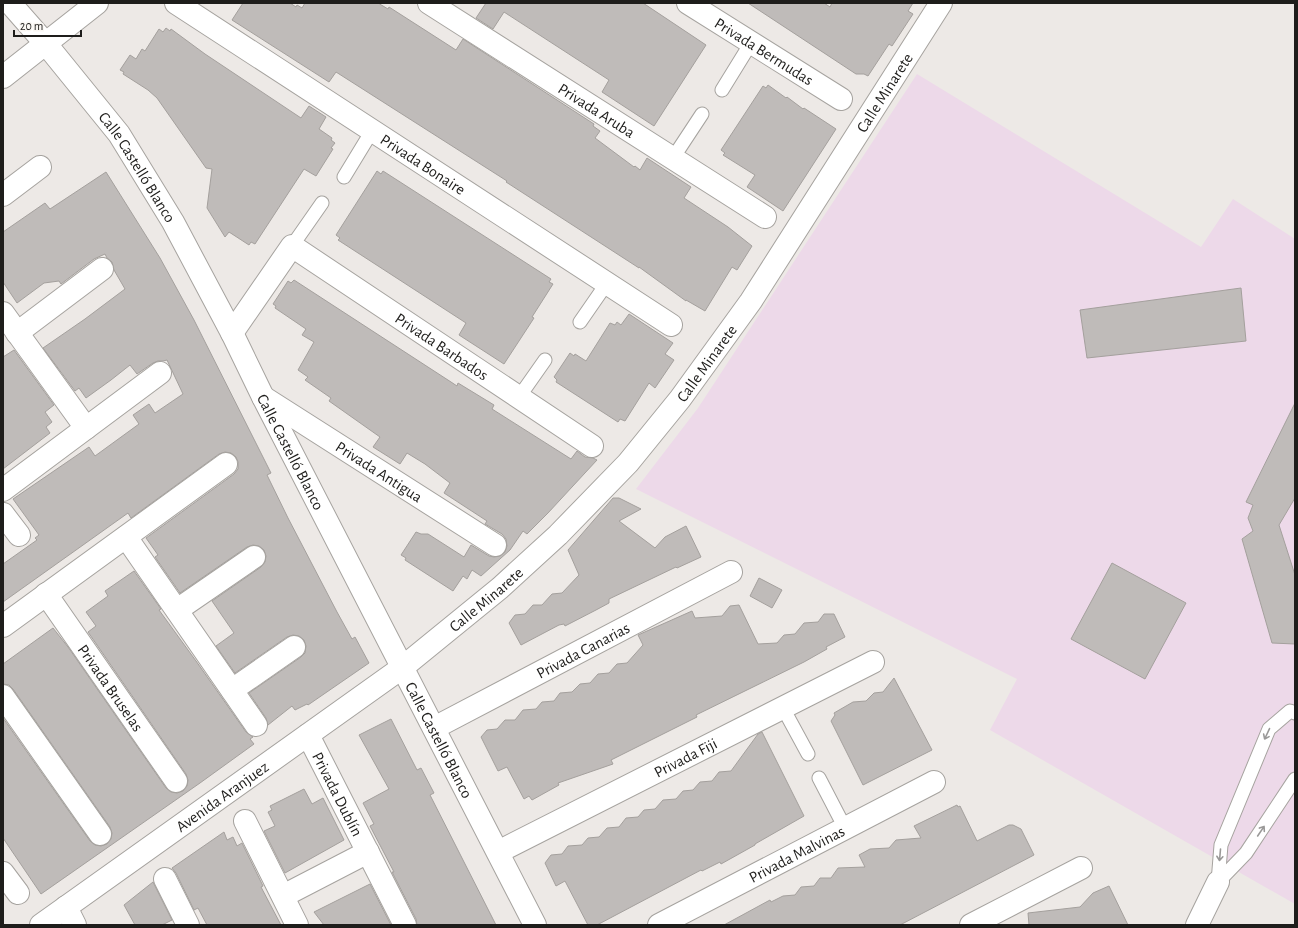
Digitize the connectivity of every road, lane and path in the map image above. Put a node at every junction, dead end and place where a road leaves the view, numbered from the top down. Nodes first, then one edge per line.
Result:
1 (10, 3) edge
2 (97, 3) edge
3 (176, 3) edge
4 (429, 3) edge
5 (688, 3) edge
6 (941, 3) edge
7 (751, 43) junction
8 (46, 44) junction
9 (3, 77) edge
10 (722, 90) dead end
11 (841, 99) dead end
12 (702, 114) dead end
13 (372, 131) junction
14 (673, 158) junction
15 (40, 167) dead end
16 (344, 176) dead end
17 (3, 195) edge
18 (322, 203) dead end
19 (765, 217) dead end
20 (292, 246) junction
21 (102, 269) dead end
22 (607, 283) junction
23 (3, 313) edge
24 (580, 322) dead end
25 (671, 325) dead end
26 (17, 333) junction
27 (232, 333) junction
28 (544, 360) dead end
29 (160, 373) dead end
30 (263, 396) junction
31 (519, 398) junction
32 (86, 428) junction
33 (592, 446) dead end
34 (226, 464) dead end
35 (3, 490) edge
36 (3, 514) edge
37 (18, 535) dead end
38 (126, 536) junction
39 (495, 545) dead end
40 (254, 557) dead end
41 (731, 572) dead end
42 (46, 594) junction
43 (177, 610) junction
44 (3, 626) edge
45 (294, 647) dead end
46 (873, 662) dead end
47 (403, 667) junction
48 (232, 690) junction
49 (3, 696) edge
50 (783, 708) junction
51 (1295, 713) edge
52 (256, 725) dead end
53 (434, 728) junction
54 (308, 735) junction
55 (808, 754) dead end
56 (819, 778) dead end
57 (1295, 779) edge
58 (176, 782) dead end
59 (934, 782) dead end
60 (245, 821) dead end
61 (846, 828) junction
62 (100, 834) dead end
63 (368, 852) junction
64 (498, 852) junction
65 (1081, 868) dead end
66 (3, 873) edge
67 (165, 879) dead end
68 (1218, 882) junction
69 (18, 894) dead end
70 (283, 896) junction
71 (71, 916) edge
72 (41, 925) edge
73 (188, 925) edge
74 (297, 925) edge
75 (405, 925) edge
76 (535, 925) edge
77 (659, 925) edge
78 (971, 925) edge
79 (1197, 925) edge

1 - 8 street, Calle Castelló Blanco
2 - 8 street
3 - 13 street, Privada Bonaire
4 - 14 street, Privada Aruba
5 - 7 street, Privada Bermudas
6 - 47 street, Calle Minarete
7 - 10 lane
7 - 11 street, Privada Bermudas
8 - 9 street
8 - 27 street, Calle Castelló Blanco
12 - 14 lane
13 - 16 lane
13 - 22 street, Privada Bonaire
14 - 19 street, Privada Aruba
15 - 17 street
18 - 20 lane
20 - 27 street
20 - 31 street, Privada Barbados
21 - 26 street
22 - 24 lane
22 - 25 street, Privada Bonaire
23 - 26 street
26 - 32 street
27 - 30 street, Calle Castelló Blanco
28 - 31 lane
29 - 32 street
30 - 39 street, Privada Antigua
30 - 47 street, Calle Castelló Blanco
31 - 33 street, Privada Barbados
32 - 35 street
34 - 38 street
36 - 37 street
38 - 42 street
38 - 43 street
40 - 43 street
41 - 53 street, Privada Canarias
42 - 44 street
42 - 58 street, Privada Bruselas
43 - 48 street
45 - 48 street
46 - 50 street, Privada Fiji
47 - 53 street, Calle Castelló Blanco
47 - 54 street, Avenida Aranjuez
48 - 52 street
49 - 62 street
50 - 55 lane
50 - 64 street, Privada Fiji
51 -> 68 lane
53 - 64 street, Calle Castelló Blanco
54 - 63 street, Privada Dublín
54 - 71 street, Avenida Aranjuez
56 - 61 lane
68 -> 57 lane
59 - 61 street, Privada Malvinas
60 - 70 street
61 - 77 street, Privada Malvinas
63 - 70 street, Privada Dublín
63 - 75 street, Privada Dublín
64 - 76 street, Calle Castelló Blanco
65 - 78 street
66 - 69 street
67 - 73 street
68 - 79 street
70 - 74 street
71 - 72 street, Avenida Aranjuez

